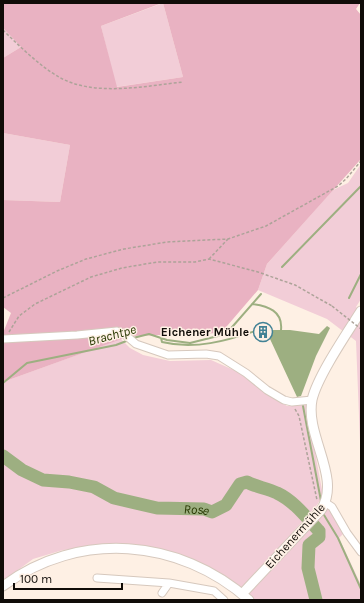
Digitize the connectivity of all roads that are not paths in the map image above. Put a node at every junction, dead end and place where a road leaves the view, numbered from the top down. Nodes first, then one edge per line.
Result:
1 (361, 312) edge
2 (3, 339) edge
3 (312, 400) junction
4 (326, 503) junction
5 (361, 552) edge
6 (97, 578) dead end
7 (221, 578) junction
8 (169, 583) junction
9 (3, 586) edge
10 (214, 591) junction
11 (162, 593) dead end
12 (242, 594) junction
13 (224, 600) edge
14 (249, 600) edge

1 - 3 main road, Eichenermühle
2 - 3 street
3 - 4 main road, Eichenermühle
4 - 5 street
4 - 12 main road, Eichenermühle
6 - 8 street
7 - 9 main road
7 - 10 street
7 - 12 main road
8 - 10 street
8 - 11 street
10 - 13 street
12 - 14 main road

